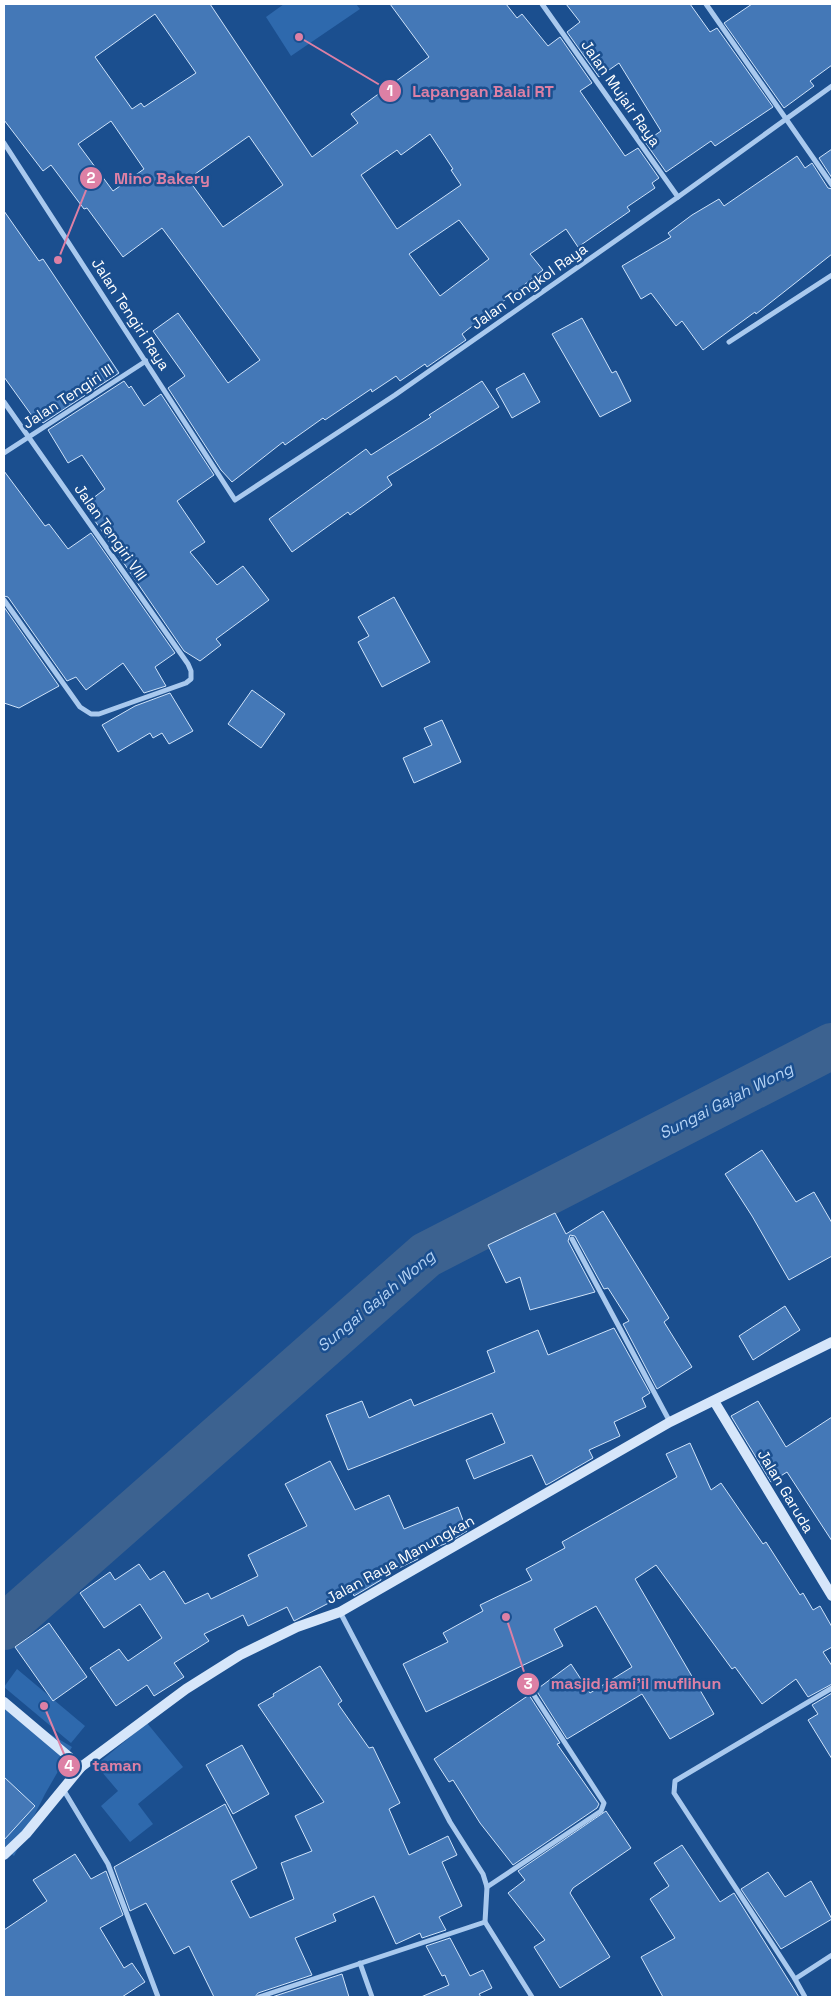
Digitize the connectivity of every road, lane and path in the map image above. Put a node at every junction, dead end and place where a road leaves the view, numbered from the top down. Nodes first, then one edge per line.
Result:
1 (542, 4) edge
2 (706, 4) edge
3 (832, 86) edge
4 (785, 119) junction
5 (4, 143) edge
6 (832, 185) edge
7 (678, 197) junction
8 (832, 275) edge
9 (729, 342) dead end
10 (146, 361) junction
11 (4, 402) edge
12 (28, 437) junction
13 (4, 453) edge
14 (235, 500) joint
15 (4, 600) edge
16 (572, 1239) dead end
17 (832, 1342) edge
18 (714, 1401) junction
19 (670, 1422) junction
20 (832, 1596) edge
21 (340, 1612) junction
22 (832, 1688) edge
23 (530, 1689) dead end
24 (4, 1702) edge
25 (81, 1767) junction
26 (63, 1788) junction
27 (4, 1855) edge
28 (487, 1887) junction
29 (485, 1922) junction
30 (832, 1954) edge
31 (360, 1963) junction
32 (795, 1979) junction
33 (158, 1997) edge
34 (259, 1997) edge
35 (372, 1997) edge
36 (532, 1997) edge
37 (805, 1997) edge

1 - 7 street, Jalan Mujair Raya
2 - 4 street
3 - 4 street, Jalan Tongkol Raya
4 - 6 street
4 - 7 street, Jalan Tongkol Raya
5 - 10 street, Jalan Tengiri Raya
7 - 14 street, Jalan Tongkol Raya
8 - 9 street
10 - 12 street, Jalan Tengiri III
10 - 14 street, Jalan Tengiri Raya
11 - 12 street, Jalan Tengiri VIII
12 - 13 street, Jalan Tengiri III
12 - 15 street, Jalan Tengiri VIII
16 - 19 street
17 - 18 street, Jalan Raya Manungkan
18 - 19 street, Jalan Raya Manungkan
18 - 20 street, Jalan Garuda
19 - 21 street, Jalan Raya Manungkan
21 - 25 street, Jalan Raya Manungkan
21 - 28 street
22 - 32 street
23 - 28 street
24 - 25 street
25 - 26 street, Jalan Raya Manungkan
26 - 27 street, Jalan Raya Manungkan
26 - 33 street
28 - 29 street
29 - 31 street
29 - 36 street
30 - 32 street
31 - 34 street
31 - 35 street
32 - 37 street

